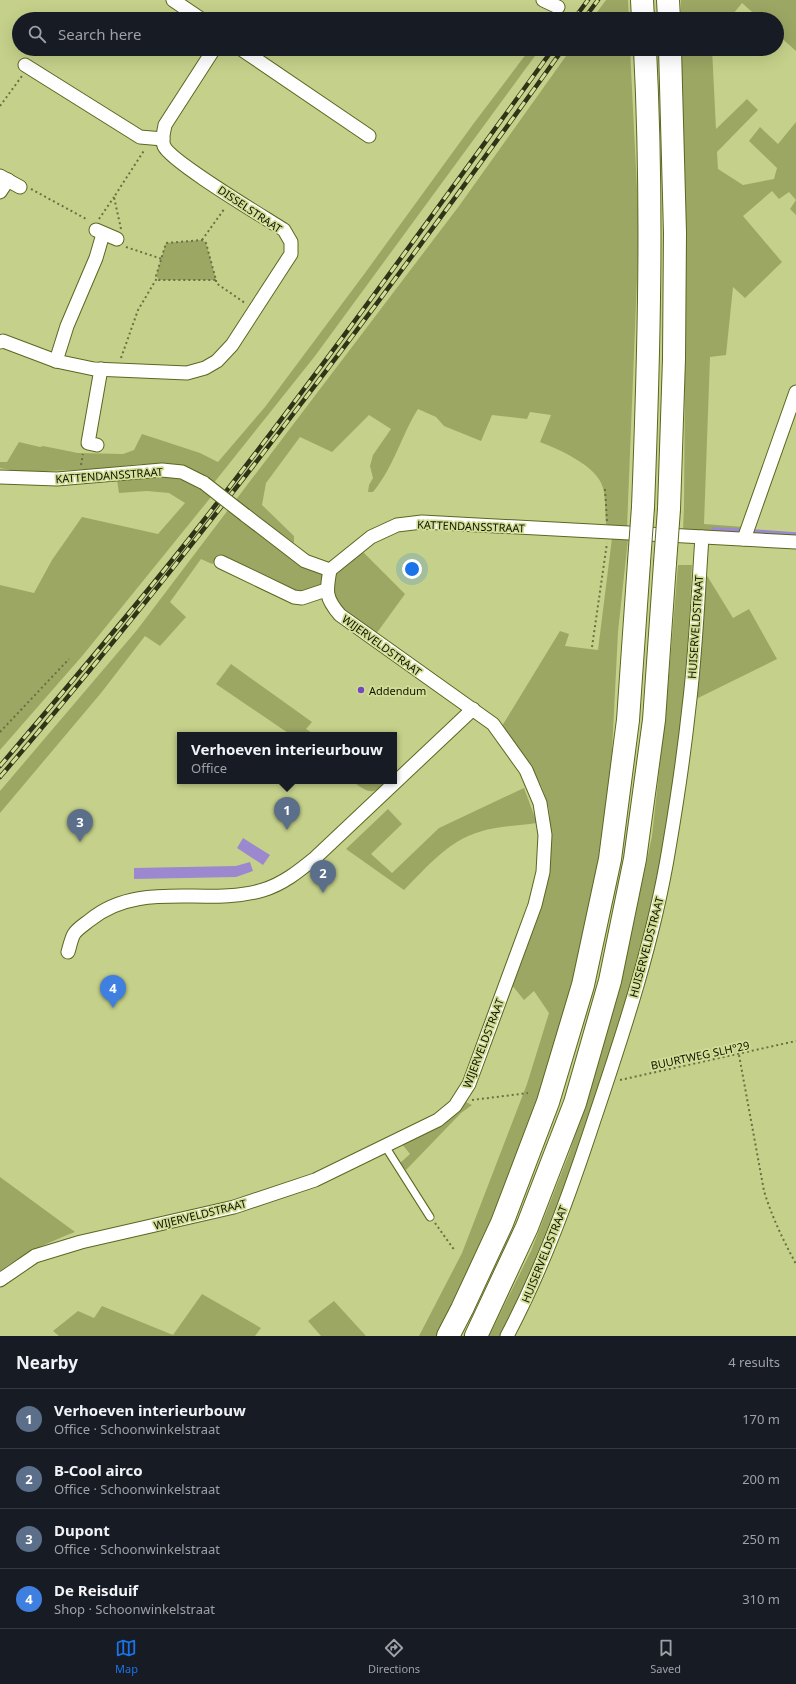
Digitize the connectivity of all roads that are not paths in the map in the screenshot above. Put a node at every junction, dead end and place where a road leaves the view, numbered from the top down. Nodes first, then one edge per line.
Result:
1 (172, 0) edge
2 (544, 0) edge
3 (642, 0) edge
4 (668, 0) edge
5 (558, 7) dead end
6 (191, 12) edge
7 (643, 12) edge
8 (669, 12) edge
9 (209, 56) edge
10 (251, 56) edge
11 (645, 56) edge
12 (670, 56) edge
13 (29, 67) road end
14 (369, 136) dead end
15 (157, 138) junction
16 (4, 178) edge
17 (20, 187) road end
18 (0, 192) edge
19 (117, 240) road end
20 (0, 342) edge
21 (56, 362) junction
22 (101, 369) junction
23 (796, 392) edge
24 (93, 444) road end
25 (0, 477) edge
26 (702, 537) junction
27 (744, 539) junction
28 (796, 542) edge
29 (221, 562) dead end
30 (330, 570) junction
31 (326, 590) junction
32 (473, 709) junction
33 (397, 781) edge
34 (393, 784) edge
35 (68, 952) dead end
36 (385, 1146) junction
37 (430, 1217) road end
38 (0, 1280) edge
39 (448, 1336) edge
40 (476, 1336) edge
41 (507, 1336) edge

1 - 6 street
2 - 5 street
3 - 7 highway
4 - 8 highway
9 - 15 street
10 - 14 street
11 - 39 highway, bridge
12 - 40 highway, bridge
13 - 15 street
15 - 22 street, DISSELSTRAAT
16 - 17 street
16 - 18 street
19 - 21 street
20 - 21 street, DISSELSTRAAT
21 - 22 street, DISSELSTRAAT
22 - 24 street
23 - 27 street
25 - 30 street, KATTENDANSSTRAAT, bridge
26 - 27 street, KATTENDANSSTRAAT
26 - 30 street, KATTENDANSSTRAAT
26 - 41 street, HUISERVELDSTRAAT
27 - 28 street, KATTENDANSSTRAAT
29 - 31 street
30 - 31 street
31 - 32 street, WIJERVELDSTRAAT
32 - 33 street
32 - 36 street, WIJERVELDSTRAAT
34 - 35 street
36 - 37 lane
36 - 38 street, WIJERVELDSTRAAT

